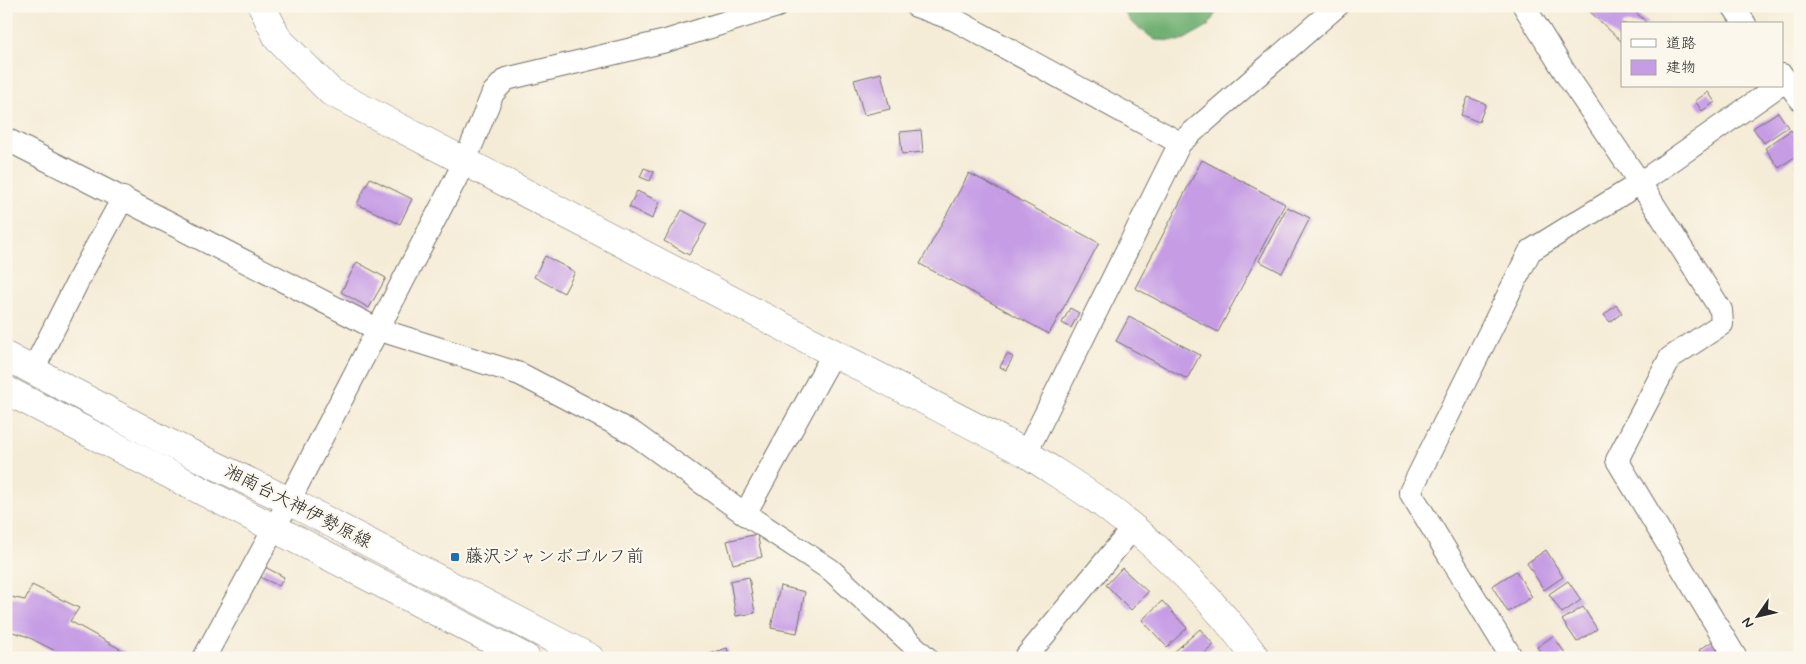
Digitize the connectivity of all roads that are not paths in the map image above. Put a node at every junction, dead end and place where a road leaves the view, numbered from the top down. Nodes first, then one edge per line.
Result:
1 (262, 6) edge
2 (777, 6) edge
3 (916, 6) edge
4 (1337, 6) edge
5 (1524, 6) edge
6 (1733, 6) edge
7 (1744, 22) edge
8 (1784, 83) edge
9 (1772, 88) edge
10 (1800, 99) edge
11 (6, 139) edge
12 (1180, 143) junction
13 (465, 161) junction
14 (1640, 183) junction
15 (123, 198) junction
16 (377, 329) junction
17 (833, 354) junction
18 (6, 356) edge
19 (33, 370) junction
20 (6, 390) edge
21 (1026, 453) junction
22 (289, 502) junction
23 (745, 514) junction
24 (1132, 528) junction
25 (274, 529) junction
26 (204, 658) edge
27 (526, 658) edge
28 (590, 658) edge
29 (927, 658) edge
30 (1025, 658) edge
31 (1256, 658) edge
32 (1512, 658) edge
33 (1736, 658) edge

1 - 13 street
2 - 13 street
3 - 12 street
4 - 12 street
5 - 14 street
6 - 7 street
8 - 10 street
9 - 14 street
11 - 15 street
12 - 21 street
13 - 16 street
13 - 17 street
14 - 32 street
14 - 33 street
15 - 16 street
15 - 19 street
16 - 22 street
16 - 23 street
17 - 21 street
17 - 23 street
18 - 19 street, 湘南台大神伊勢原線
19 - 22 street, 湘南台大神伊勢原線
20 - 25 street, 湘南台大神伊勢原線
21 - 24 street
22 - 25 street
22 - 28 street, 湘南台大神伊勢原線
23 - 29 street
24 - 30 street
24 - 31 street
25 - 26 street
25 - 27 street, 湘南台大神伊勢原線

